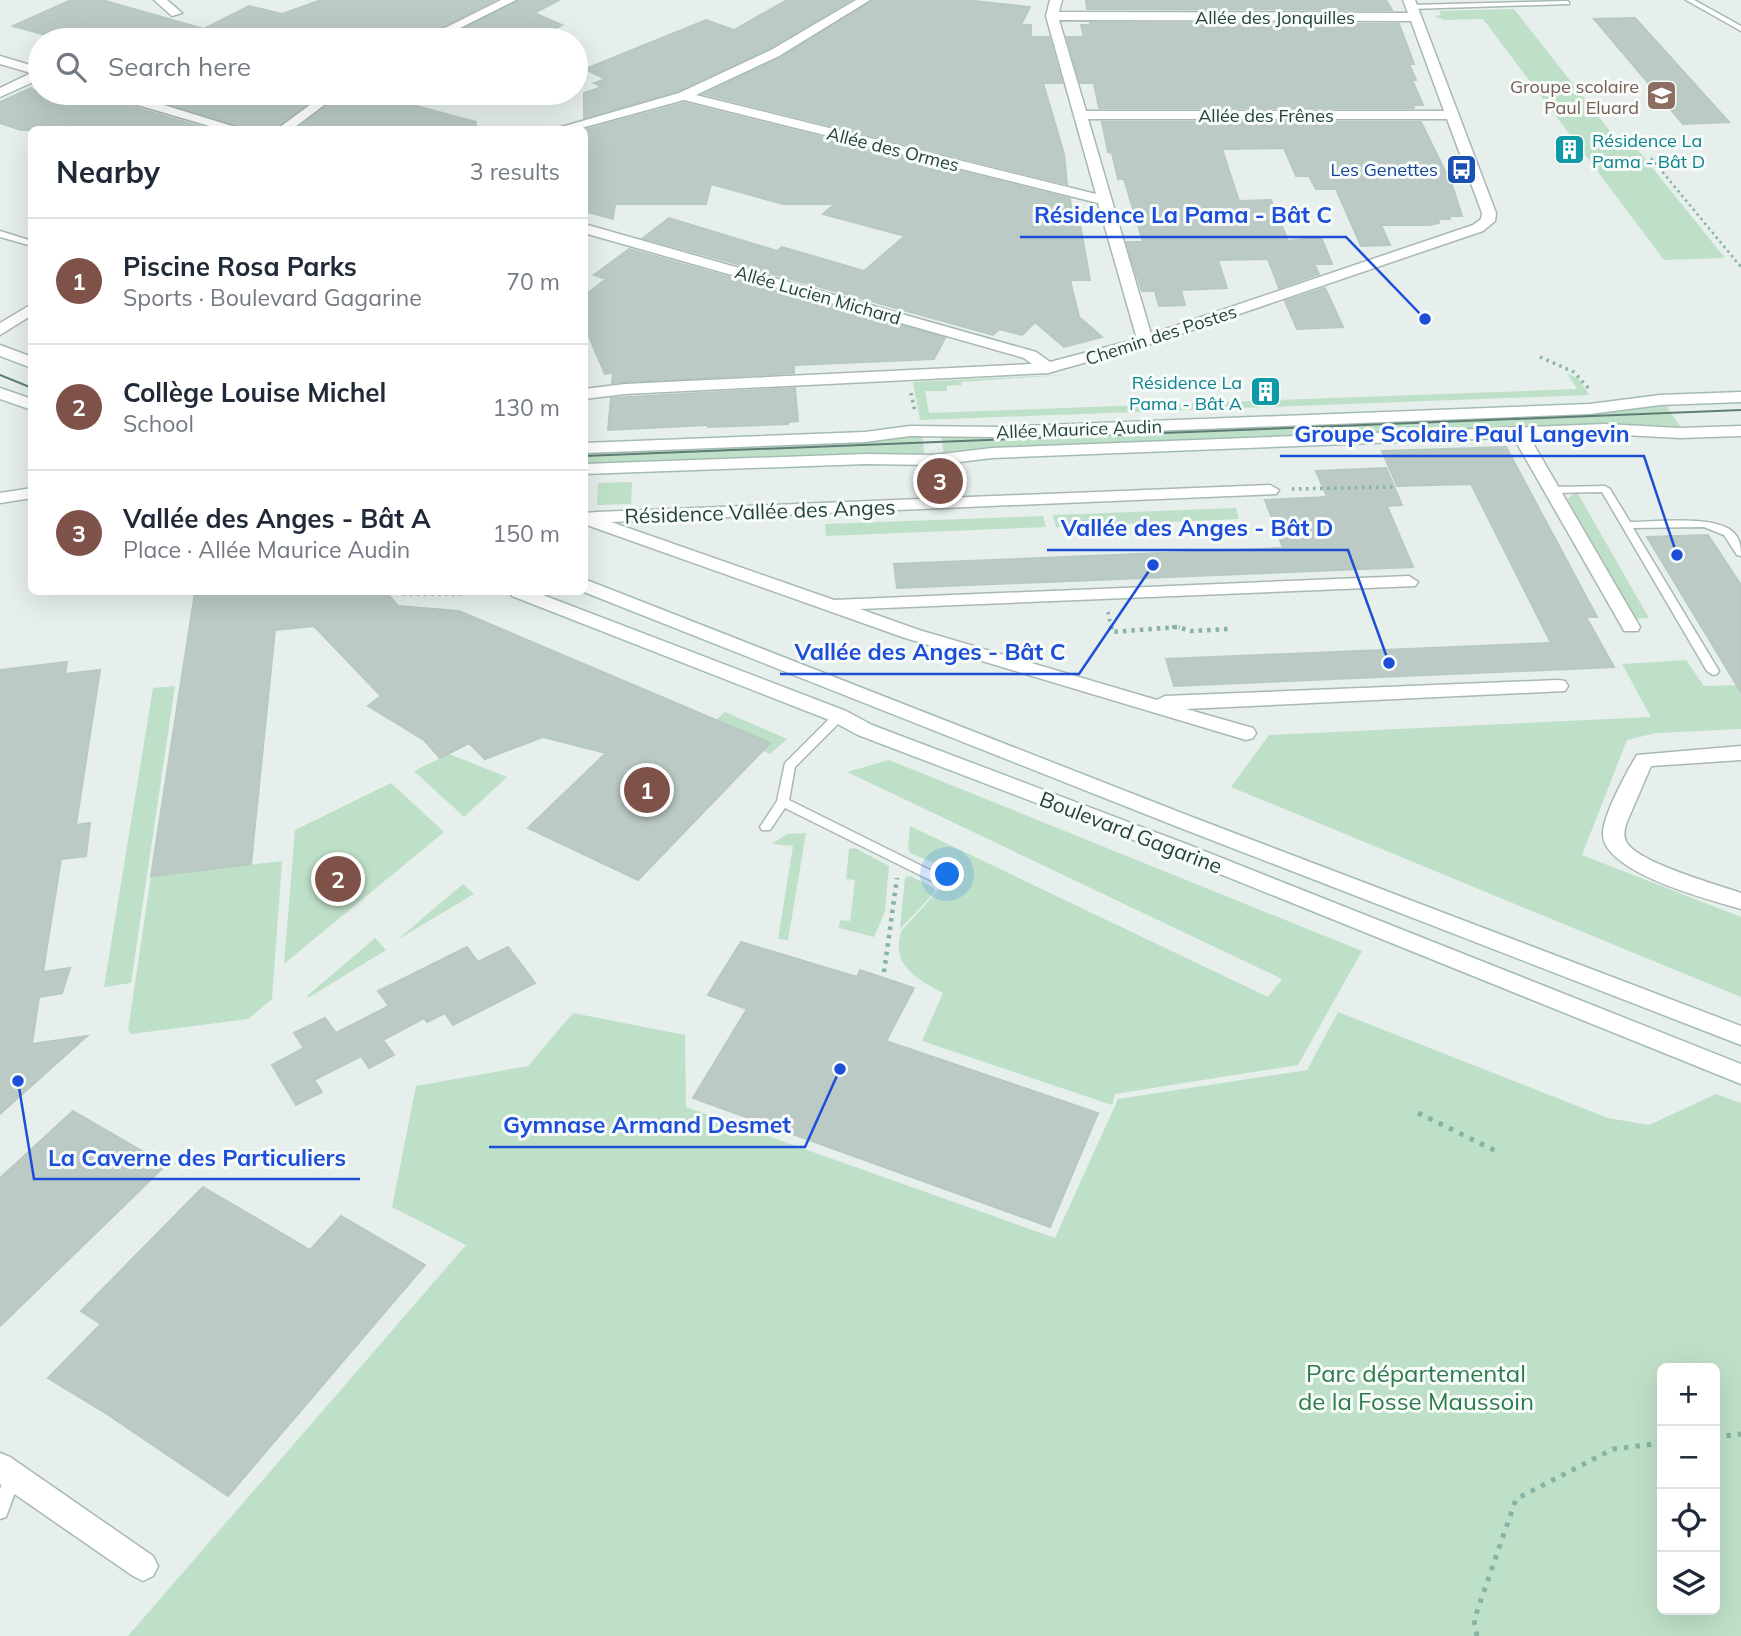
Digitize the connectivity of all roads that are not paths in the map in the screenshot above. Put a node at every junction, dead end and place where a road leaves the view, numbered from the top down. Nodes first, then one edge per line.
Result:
1 (160, 0) edge
2 (510, 0) edge
3 (864, 0) edge
4 (1056, 0) edge
5 (1291, 0) edge
6 (1689, 0) edge
7 (1567, 4) dead end
8 (1411, 8) edge
9 (176, 13) dead end
10 (1052, 16) junction
11 (1299, 17) junction
12 (452, 28) edge
13 (1741, 29) edge
14 (0, 60) edge
15 (28, 69) edge
16 (28, 79) edge
17 (0, 93) edge
18 (684, 96) junction
19 (153, 105) edge
20 (317, 105) edge
21 (1080, 115) junction
22 (1452, 116) junction
23 (225, 126) edge
24 (288, 126) edge
25 (572, 126) edge
26 (1103, 199) junction
27 (588, 229) edge
28 (0, 234) edge
29 (28, 243) edge
30 (28, 311) edge
31 (0, 330) edge
32 (1145, 341) junction
33 (0, 350) edge
34 (28, 361) edge
35 (1048, 368) junction
36 (0, 393) edge
37 (588, 394) edge
38 (1741, 397) edge
39 (28, 404) edge
40 (1741, 431) edge
41 (1520, 433) junction
42 (588, 448) edge
43 (588, 470) edge
44 (1270, 490) road end
45 (1552, 490) junction
46 (28, 494) edge
47 (0, 498) edge
48 (588, 518) edge
49 (588, 519) edge
50 (1627, 525) junction
51 (1741, 554) edge
52 (1409, 582) dead end
53 (588, 587) edge
54 (527, 595) edge
55 (829, 605) junction
56 (1631, 627) dead end
57 (1713, 671) dead end
58 (1558, 685) dead end
59 (1146, 704) junction
60 (839, 716) junction
61 (1246, 733) dead end
62 (1741, 753) edge
63 (783, 802) junction
64 (766, 827) dead end
65 (946, 883) dead end
66 (1741, 901) edge
67 (1741, 1036) edge
68 (1741, 1074) edge
69 (6, 1472) edge
70 (0, 1511) edge
71 (143, 1566) dead end

1 - 9 street
2 - 12 street
3 - 18 street
4 - 10 street
5 - 11 street
6 - 13 lane
7 - 8 lane
8 - 11 street, Allée des Jonquilles
8 - 22 street, Chemin des Postes
10 - 11 street, Allée des Jonquilles
10 - 21 street
14 - 15 street
16 - 17 street
18 - 25 street
18 - 26 street, Allée des Ormes
19 - 23 street
20 - 24 street
21 - 22 street, Allée des Frênes
21 - 26 street
22 - 32 street, Chemin des Postes
26 - 32 street
27 - 35 street, Allée Lucien Michard
28 - 29 lane
30 - 31 street
32 - 35 street, Chemin des Postes
33 - 34 street
35 - 37 street, Chemin des Postes
36 - 39 street
38 - 42 street, Allée Maurice Audin
40 - 41 street, Allée Maurice Audin
41 - 43 street, Allée Maurice Audin
41 - 45 street
44 - 48 street, Résidence Vallée des Anges
45 - 50 lane
45 - 56 street
46 - 47 street
49 - 55 street, Résidence Vallée des Anges
50 - 51 lane
50 - 57 lane
52 - 55 street, Résidence Vallée des Anges
53 - 67 street, Boulevard Gagarine
54 - 60 street, Boulevard Gagarine
55 - 59 street, Résidence Vallée des Anges
58 - 59 street
59 - 61 street, Résidence Vallée des Anges
60 - 63 lane
60 - 68 street, Boulevard Gagarine
62 - 66 street
63 - 64 lane
63 - 65 lane
69 - 70 lane
69 - 71 street

